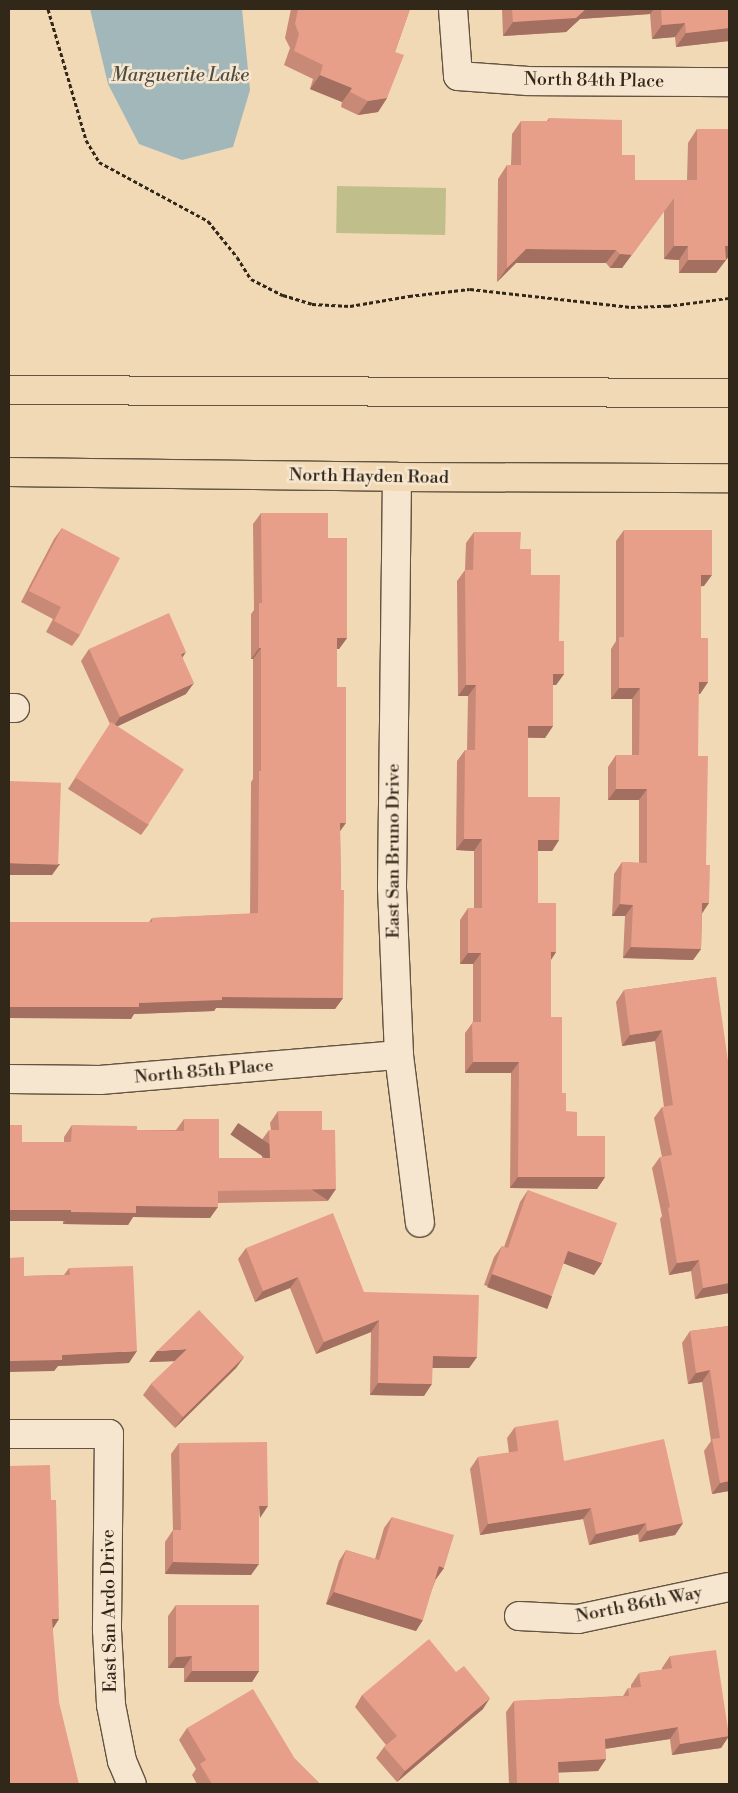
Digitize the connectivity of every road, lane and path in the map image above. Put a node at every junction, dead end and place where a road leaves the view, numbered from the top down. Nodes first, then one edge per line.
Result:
1 (48, 9) edge
2 (453, 9) edge
3 (729, 82) edge
4 (729, 298) edge
5 (9, 390) edge
6 (729, 393) edge
7 (9, 472) edge
8 (397, 477) junction
9 (729, 478) edge
10 (399, 1054) junction
11 (9, 1079) edge
12 (420, 1223) dead end
13 (9, 1434) edge
14 (729, 1587) edge
15 (519, 1616) dead end
16 (132, 1784) edge

1 - 4 path
2 - 3 street, North 84th Place
5 - 6 main road
7 - 8 main road, North Hayden Road
8 - 9 main road, North Hayden Road
8 - 10 street, East San Bruno Drive
10 - 11 street, North 85th Place
10 - 12 street, East San Bruno Drive
13 - 16 street, East San Ardo Drive
14 - 15 street, North 86th Way

